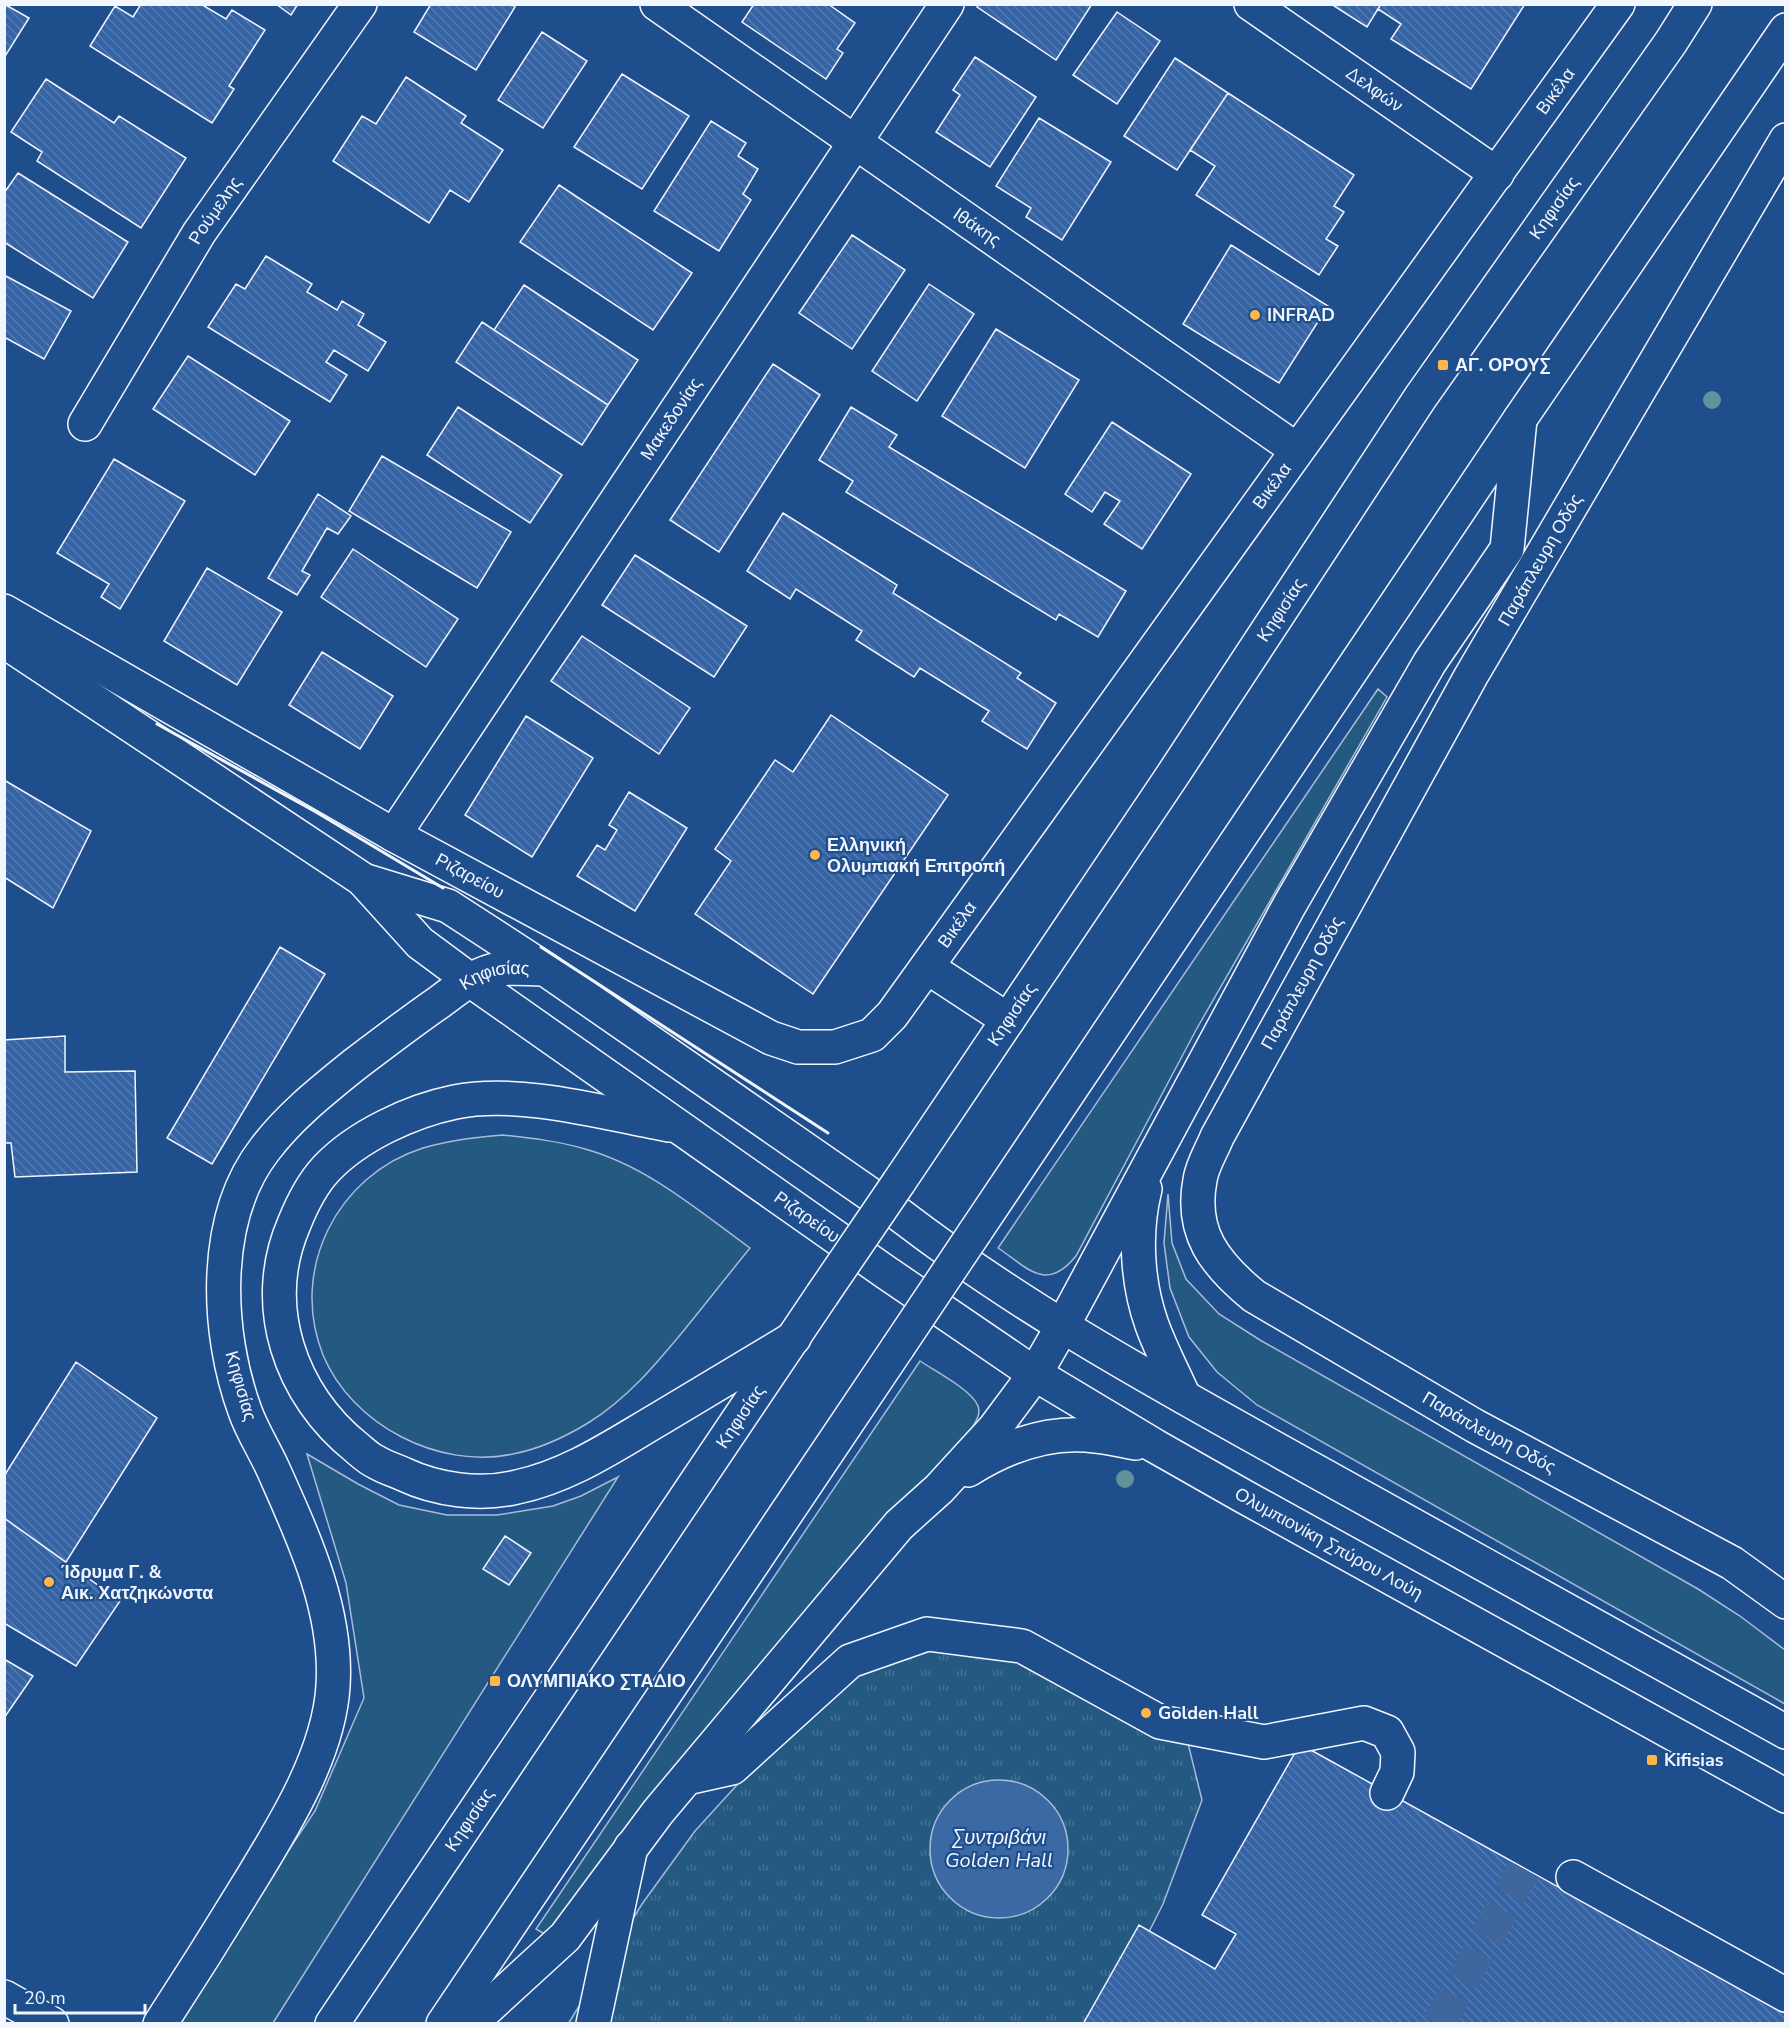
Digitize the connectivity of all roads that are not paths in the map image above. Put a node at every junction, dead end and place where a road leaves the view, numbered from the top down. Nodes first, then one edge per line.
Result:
1 (360, 4) edge
2 (657, 4) edge
3 (948, 4) edge
4 (1251, 4) edge
5 (1618, 4) edge
6 (1674, 4) edge
7 (1695, 4) edge
8 (1785, 30) edge
9 (1671, 42) junction
10 (1785, 141) edge
11 (855, 143) junction
12 (1497, 174) junction
13 (1520, 419) junction
14 (85, 424) dead end
15 (1297, 450) junction
16 (4, 611) edge
17 (4, 641) edge
18 (394, 836) junction
19 (362, 879) junction
20 (927, 967) junction
21 (545, 969) junction
22 (471, 980) junction
23 (1008, 1020) junction
24 (680, 1127) junction
25 (1152, 1162) junction
26 (884, 1271) joint
27 (1062, 1327) junction
28 (794, 1338) junction
29 (1035, 1374) junction
30 (1184, 1397) junction
31 (1155, 1446) junction
32 (939, 1489) junction
33 (1785, 1602) edge
34 (1785, 1732) edge
35 (687, 1778) junction
36 (1387, 1793) dead end
37 (1785, 1796) edge
38 (632, 1847) junction
39 (1573, 1877) dead end
40 (1785, 1995) edge
41 (4, 1997) edge
42 (52, 2024) edge
43 (160, 2024) edge
44 (332, 2024) edge
45 (443, 2024) edge
46 (470, 2024) edge
47 (593, 2024) edge

1 - 14 main road, Ρούμελης
2 - 11 main road, Ιθάκης
3 - 11 main road, Μακεδονίας
4 - 12 main road, Δελφών
5 - 12 main road, Βικέλα
6 - 9 main road
7 - 9 main road, Κηφισίας
8 - 13 main road
9 - 23 main road, Κηφισίας
10 - 33 main road, Παράπλευρη Οδός
11 - 15 main road, Ιθάκης
11 - 18 main road, Μακεδονίας
12 - 15 main road, Βικέλα
13 - 25 main road
13 - 45 main road, bridge
15 - 20 main road, Βικέλα
16 - 18 main road, Ριζαρείου
17 - 19 main road, Ριζαρείου
18 - 20 main road, Ριζαρείου
19 - 21 main road, Ριζαρείου
19 - 22 main road, Ριζαρείου
20 - 23 main road
21 - 22 main road, Κηφισίας
21 - 27 main road, Ριζαρείου
22 - 24 main road, Ριζαρείου
22 - 43 main road, Κηφισίας
23 - 28 main road, Κηφισίας, bridge
24 - 26 main road, Ριζαρείου
24 - 28 main road
25 - 27 main road
25 - 30 main road
26 - 29 main road, Ολυμπιονίκη Σπύρου Λούη
27 - 29 main road
27 - 30 main road
28 - 44 main road, Κηφισίας
29 - 31 main road, Ολυμπιονίκη Σπύρου Λούη
29 - 32 main road
30 - 34 main road
31 - 32 main road
31 - 37 main road, Ολυμπιονίκη Σπύρου Λούη
32 - 35 main road
35 - 36 main road
35 - 38 main road
38 - 46 main road
38 - 47 main road
39 - 40 main road
41 - 42 main road

